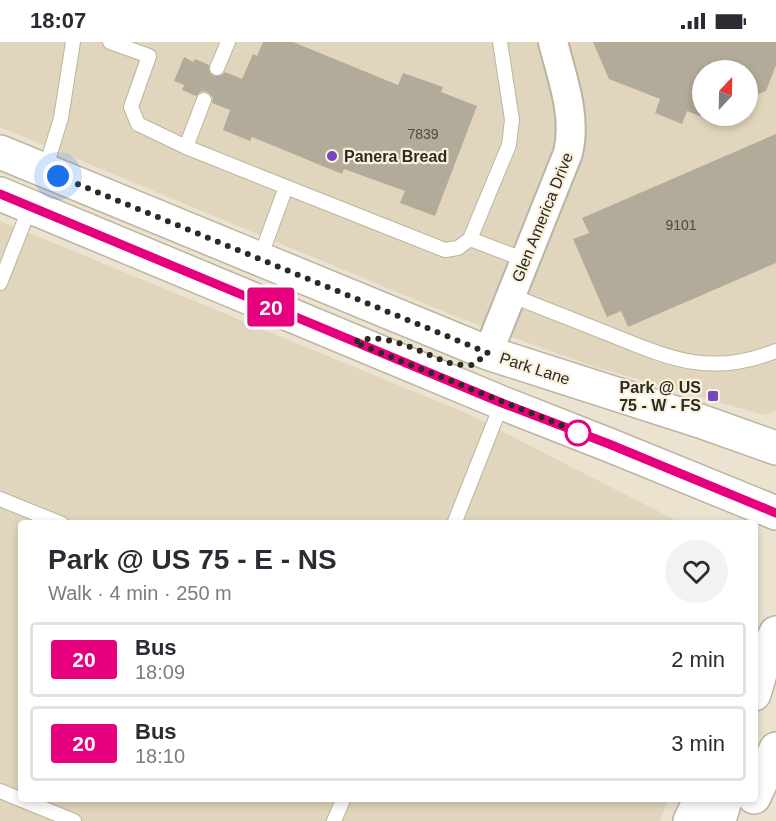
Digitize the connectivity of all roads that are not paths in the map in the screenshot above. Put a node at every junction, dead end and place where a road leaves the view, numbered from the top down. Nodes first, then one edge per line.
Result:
1 (73, 42) edge
2 (110, 42) edge
3 (154, 42) edge
4 (228, 42) edge
5 (500, 42) edge
6 (553, 42) edge
7 (149, 56) junction
8 (217, 68) dead end
9 (204, 100) dead end
10 (186, 147) junction
11 (0, 152) edge
12 (45, 170) junction
13 (286, 188) junction
14 (0, 194) edge
15 (30, 207) junction
16 (470, 239) junction
17 (260, 258) junction
18 (525, 260) junction
19 (0, 283) edge
20 (510, 296) junction
21 (354, 342) junction
22 (776, 351) edge
23 (488, 353) junction
24 (502, 403) junction
25 (776, 448) edge
26 (0, 499) edge
27 (776, 513) edge
28 (52, 520) edge
29 (456, 520) edge
30 (776, 633) edge
31 (758, 679) edge
32 (776, 749) edge
33 (758, 789) edge
34 (0, 791) edge
35 (18, 798) edge
36 (27, 802) edge
37 (342, 802) edge
38 (699, 802) edge
39 (724, 802) edge
40 (752, 802) edge
41 (74, 821) edge
42 (334, 821) edge
43 (690, 821) edge
44 (719, 821) edge
45 (744, 821) edge

1 - 12 lane
2 - 7 lane
3 - 7 lane
4 - 8 lane
5 - 16 lane
6 - 18 street, Glen America Drive
7 - 10 lane
9 - 10 lane
10 - 13 lane
11 - 12 main road, Park Lane
12 - 15 main road
12 - 17 main road, Park Lane
13 - 16 lane
13 - 17 lane
14 - 15 main road
15 - 19 lane
15 - 21 main road
16 - 18 lane
17 - 23 main road, Park Lane
18 - 20 street, Glen America Drive
20 - 22 lane
20 - 23 street, Glen America Drive
21 - 23 main road
21 - 24 main road
23 - 25 main road, Park Lane
24 - 27 main road
24 - 29 lane
26 - 28 lane
30 - 31 main road
32 - 33 main road
34 - 35 lane
36 - 41 lane
37 - 42 lane
38 - 43 main road
39 - 44 main road
40 - 45 main road

